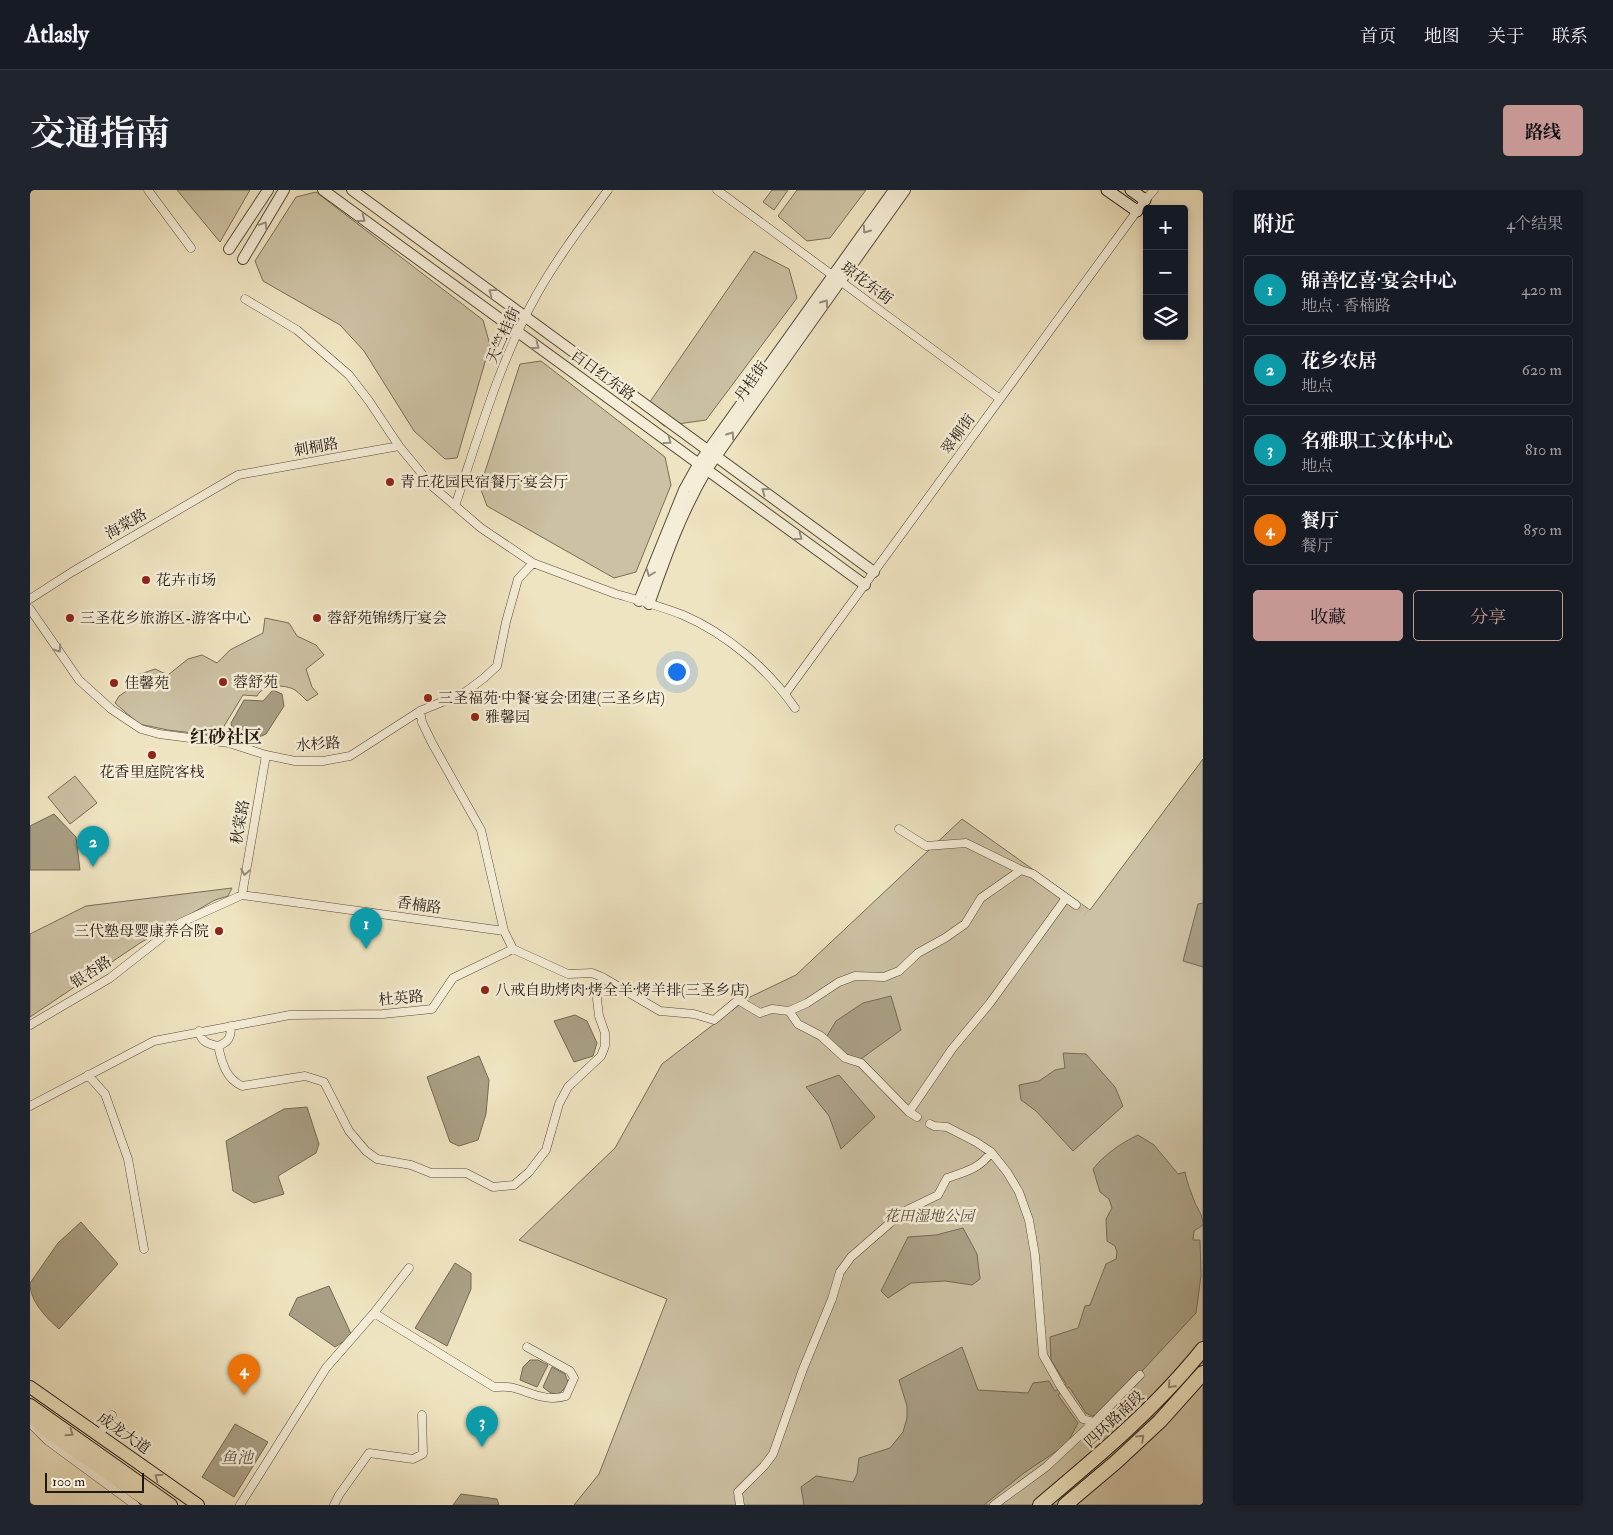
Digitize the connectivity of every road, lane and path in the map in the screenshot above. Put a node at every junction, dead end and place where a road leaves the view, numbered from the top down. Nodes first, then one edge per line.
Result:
1 (148, 190) edge
2 (268, 190) edge
3 (284, 190) edge
4 (323, 190) edge
5 (352, 190) edge
6 (608, 190) edge
7 (717, 190) edge
8 (894, 190) edge
9 (905, 190) edge
10 (1107, 190) edge
11 (1131, 190) edge
12 (1154, 190) edge
13 (1145, 200) junction
14 (1137, 211) junction
15 (192, 248) dead end
16 (229, 249) dead end
17 (243, 259) dead end
18 (837, 278) junction
19 (245, 299) dead end
20 (526, 317) junction
21 (518, 333) junction
22 (1000, 399) junction
23 (399, 446) junction
24 (712, 453) junction
25 (703, 466) junction
26 (238, 475) joint
27 (455, 506) junction
28 (533, 563) junction
29 (874, 572) junction
30 (865, 585) junction
31 (30, 599) edge
32 (644, 603) junction
33 (30, 609) edge
34 (785, 694) junction
35 (795, 708) dead end
36 (420, 711) junction
37 (266, 755) junction
38 (899, 829) dead end
39 (1021, 870) junction
40 (242, 895) junction
41 (1066, 898) junction
42 (1076, 904) tunnel mouth
43 (504, 931) junction
44 (513, 949) junction
45 (602, 977) junction
46 (789, 1011) junction
47 (30, 1025) edge
48 (231, 1026) junction
49 (199, 1031) junction
50 (218, 1046) junction
51 (88, 1075) junction
52 (30, 1106) edge
53 (909, 1112) junction
54 (917, 1117) tunnel mouth
55 (930, 1124) tunnel mouth
56 (991, 1152) junction
57 (144, 1249) dead end
58 (409, 1268) dead end
59 (374, 1313) junction
60 (527, 1347) dead end
61 (1203, 1349) edge
62 (1203, 1373) edge
63 (1140, 1375) dead end
64 (30, 1387) edge
65 (30, 1405) edge
66 (30, 1411) edge
67 (112, 1415) dead end
68 (422, 1415) dead end
69 (1094, 1422) junction
70 (30, 1423) edge
71 (99, 1435) junction
72 (1100, 1454) junction
73 (1116, 1462) junction
74 (135, 1505) edge
75 (155, 1505) edge
76 (171, 1505) edge
77 (198, 1505) edge
78 (240, 1505) edge
79 (334, 1505) edge
80 (740, 1505) edge
81 (994, 1505) edge
82 (1028, 1505) edge
83 (1040, 1505) edge
84 (1065, 1505) edge
85 (1077, 1505) edge

1 - 15 street
2 - 16 street
17 -> 3 street
4 -> 21 street, 百日红东路
20 -> 5 street, 百日红东路
6 - 20 street, 天竺桂街
7 - 18 street, 琼花东街
8 -> 18 street, 丹桂街
9 - 18 street, 丹桂街
10 - 14 main road
11 - 13 main road
12 - 13 street, 翠柳街
13 - 14 street, 翠柳街
14 - 22 street, 翠柳街
18 - 22 street, 琼花东街
18 - 24 street, 丹桂街
19 - 23 street
20 - 21 street, 天竺桂街
20 - 24 street, 百日红东路
21 -> 25 street, 百日红东路
21 - 27 street, 天竺桂街
22 - 29 street, 翠柳街
23 - 26 street, 刺桐路
23 - 27 street
24 - 25 street, 丹桂街
29 -> 24 street, 百日红东路
25 -> 30 street, 百日红东路
25 - 32 street, 丹桂街
26 - 31 street, 海棠路
27 - 28 street
28 - 32 street
28 - 36 street, 水杉路
29 - 30 street, 翠柳街
30 - 34 street, 翠柳街
32 - 34 street
33 -> 37 street, 水杉路
34 - 35 street
36 - 37 street, 水杉路
36 - 43 street
37 -> 40 street, 秋棠路
38 - 39 street
39 - 41 street
39 - 46 street
40 - 43 street, 香楠路
40 - 47 street, 银杏路
41 - 42 street
41 - 53 street
43 - 44 street
44 - 45 street
44 - 48 street, 杜英路
45 - 46 street
45 - 50 street
46 - 53 street
48 - 49 street, 杜英路
48 - 50 street
49 - 50 street
49 - 51 street, 杜英路
51 - 52 street, 杜英路
51 - 57 street
53 - 54 street
55 - 56 street
56 - 69 street
56 - 80 street
58 - 59 street
59 - 60 street
59 - 78 street
61 -> 72 highway, 四环路南段
73 -> 62 highway
63 - 69 street
64 - 71 highway, 成龙大道
65 -> 76 highway, 成龙大道
66 - 75 highway
67 - 71 street
68 - 79 street
69 - 81 street
70 - 74 street
77 -> 71 highway, 成龙大道
72 - 82 highway
72 - 83 highway, 四环路南段
73 - 84 highway
73 - 85 highway

